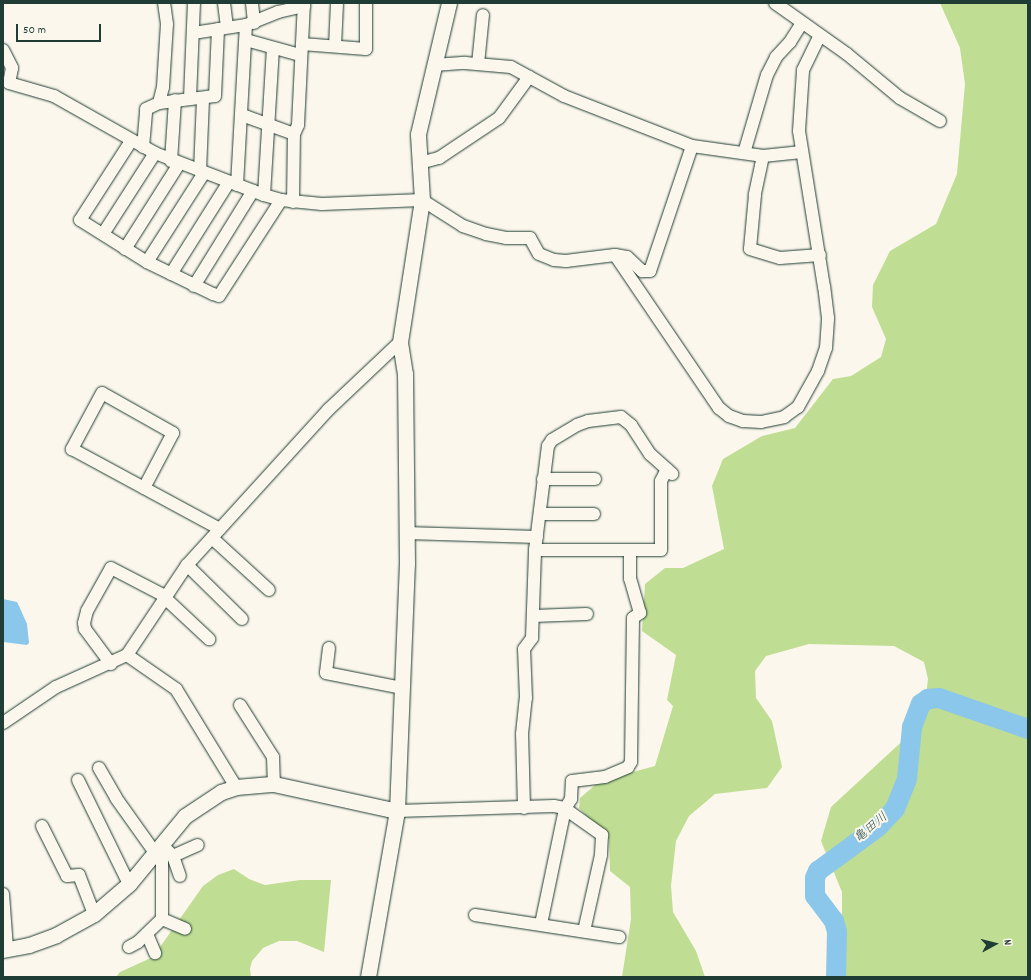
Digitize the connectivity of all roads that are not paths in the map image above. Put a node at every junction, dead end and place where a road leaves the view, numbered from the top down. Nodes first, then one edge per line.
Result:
1 (164, 3) edge
2 (194, 3) edge
3 (224, 3) edge
4 (252, 3) edge
5 (337, 3) edge
6 (366, 3) edge
7 (449, 3) edge
8 (304, 4) edge
9 (778, 4) edge
10 (278, 8) edge
11 (483, 14) dead end
12 (802, 23) junction
13 (250, 24) junction
14 (222, 28) junction
15 (193, 33) junction
16 (819, 37) junction
17 (246, 40) junction
18 (335, 46) junction
19 (273, 48) junction
20 (3, 50) edge
21 (301, 50) junction
22 (478, 64) junction
23 (434, 65) junction
24 (529, 77) junction
25 (6, 84) edge
26 (190, 98) junction
27 (204, 99) junction
28 (175, 100) junction
29 (159, 103) junction
30 (242, 115) junction
31 (940, 121) dead end
32 (268, 124) junction
33 (294, 134) junction
34 (131, 141) junction
35 (692, 146) junction
36 (143, 147) junction
37 (802, 152) junction
38 (155, 153) junction
39 (744, 153) junction
40 (763, 156) junction
41 (175, 162) junction
42 (420, 163) junction
43 (202, 172) junction
44 (233, 184) junction
45 (259, 193) junction
46 (422, 200) junction
47 (287, 201) junction
48 (103, 234) junction
49 (125, 249) junction
50 (615, 255) junction
51 (820, 255) junction
52 (148, 262) junction
53 (171, 274) junction
54 (194, 286) junction
55 (400, 342) junction
56 (543, 479) junction
57 (595, 479) dead end
58 (144, 488) junction
59 (540, 514) junction
60 (594, 514) dead end
61 (406, 533) junction
62 (216, 534) junction
63 (537, 537) junction
64 (535, 550) junction
65 (630, 551) junction
66 (187, 565) junction
67 (269, 590) dead end
68 (165, 596) junction
69 (588, 614) dead end
70 (533, 616) junction
71 (242, 619) dead end
72 (208, 639) dead end
73 (329, 648) dead end
74 (127, 655) junction
75 (111, 664) junction
76 (402, 688) junction
77 (240, 706) dead end
78 (3, 723) edge
79 (99, 768) dead end
80 (78, 780) dead end
81 (274, 784) junction
82 (236, 787) junction
83 (524, 808) junction
84 (565, 809) junction
85 (397, 811) junction
86 (42, 826) dead end
87 (198, 845) dead end
88 (159, 850) junction
89 (173, 856) junction
90 (180, 876) dead end
91 (129, 884) junction
92 (3, 894) edge
93 (94, 914) junction
94 (475, 915) dead end
95 (162, 919) junction
96 (540, 924) junction
97 (185, 929) dead end
98 (584, 931) junction
99 (146, 934) junction
100 (619, 937) dead end
101 (129, 947) dead end
102 (5, 949) edge
103 (155, 953) dead end
104 (368, 977) edge

1 - 29 street
2 - 15 street
3 - 14 street
4 - 13 street
5 - 18 street
6 - 18 street
7 - 23 street
8 - 10 street
8 - 21 street
9 - 12 street
10 - 13 street
11 - 22 street
12 - 16 street
12 - 39 street
13 - 14 street
13 - 17 street
14 - 15 street
14 - 27 street
15 - 26 street
16 - 31 street
16 - 37 street
17 - 19 street
17 - 30 street
18 - 21 street
19 - 21 street
19 - 32 street
20 - 25 street
21 - 33 street
22 - 23 street
22 - 24 street
23 - 42 street
24 - 35 street
24 - 42 street
25 - 34 street
26 - 27 street
26 - 28 street
27 - 43 street
28 - 29 street
28 - 41 street
29 - 36 street
30 - 32 street
30 - 44 street
32 - 33 street
32 - 45 street
33 - 47 street
34 - 36 street
34 - 48 street
35 - 39 street
35 - 50 street
36 - 38 street
37 - 40 street
37 - 51 street
38 - 41 street
38 - 48 street
39 - 40 street
40 - 51 street
41 - 43 street
41 - 49 street
42 - 46 street
43 - 44 street
43 - 52 street
44 - 45 street
44 - 53 street
45 - 47 street
45 - 54 street
46 - 47 street
46 - 50 street
46 - 55 street
47 - 54 street
48 - 49 street
49 - 52 street
50 - 51 street
52 - 53 street
53 - 54 street
55 - 61 street
55 - 62 street
56 - 57 street
56 - 59 street
56 - 65 street
58 - 58 street
58 - 62 street
59 - 60 street
59 - 63 street
61 - 63 street
61 - 76 street
62 - 66 street
62 - 67 street
63 - 64 street
64 - 65 street
64 - 70 street
65 - 84 street
66 - 68 street
66 - 71 street
68 - 72 street
68 - 74 street
68 - 75 street
69 - 70 street
70 - 83 street
73 - 76 street
74 - 75 street
74 - 82 street
75 - 78 street
76 - 85 street
77 - 81 street
79 - 88 street
80 - 91 street
81 - 82 street
81 - 85 street
82 - 88 street
83 - 84 street
83 - 85 street
84 - 96 street
84 - 98 street
85 - 104 street
86 - 93 street
87 - 89 street
88 - 89 street
88 - 91 street
88 - 95 street
89 - 90 street
91 - 93 street
92 - 102 street
93 - 102 street
94 - 96 street
95 - 97 street
95 - 99 street
96 - 98 street
98 - 100 street
99 - 101 street
99 - 103 street

